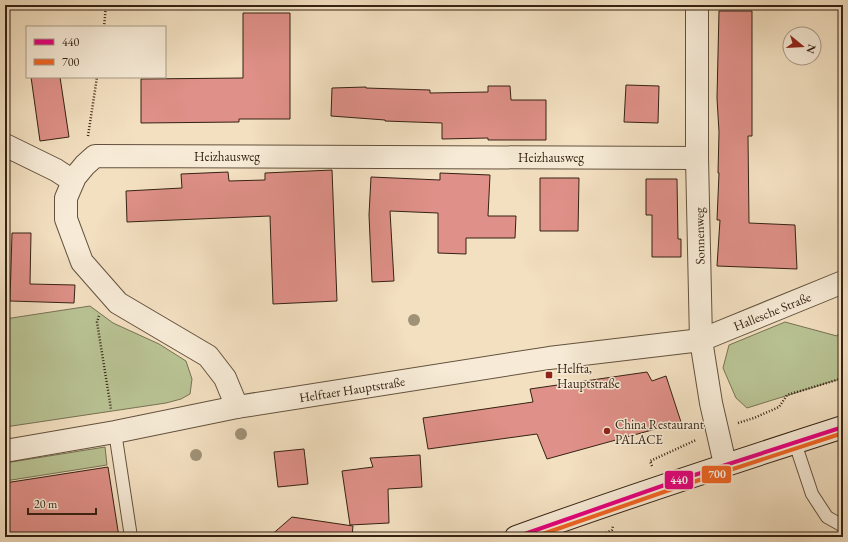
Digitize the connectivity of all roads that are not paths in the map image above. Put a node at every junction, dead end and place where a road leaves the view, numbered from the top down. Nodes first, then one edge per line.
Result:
1 (697, 5) edge
2 (5, 145) edge
3 (697, 158) junction
4 (73, 181) junction
5 (843, 282) edge
6 (701, 340) junction
7 (237, 407) junction
8 (843, 427) edge
9 (114, 432) junction
10 (795, 443) junction
11 (5, 451) edge
12 (725, 464) junction
13 (843, 526) edge
14 (130, 537) edge
15 (516, 537) edge

1 - 3 street, Sonnenweg
2 - 4 street
3 - 4 street, Heizhausweg
3 - 6 street, Sonnenweg
4 - 7 street
5 - 6 street, Hallesche Straße
6 - 7 street, Helftaer Hauptstraße
6 - 12 street, Sonnenweg
7 - 9 street, Helftaer Hauptstraße
8 - 10 street
9 - 11 street, Helftaer Hauptstraße
9 - 14 lane
10 - 12 street
10 - 13 lane
12 - 15 street

